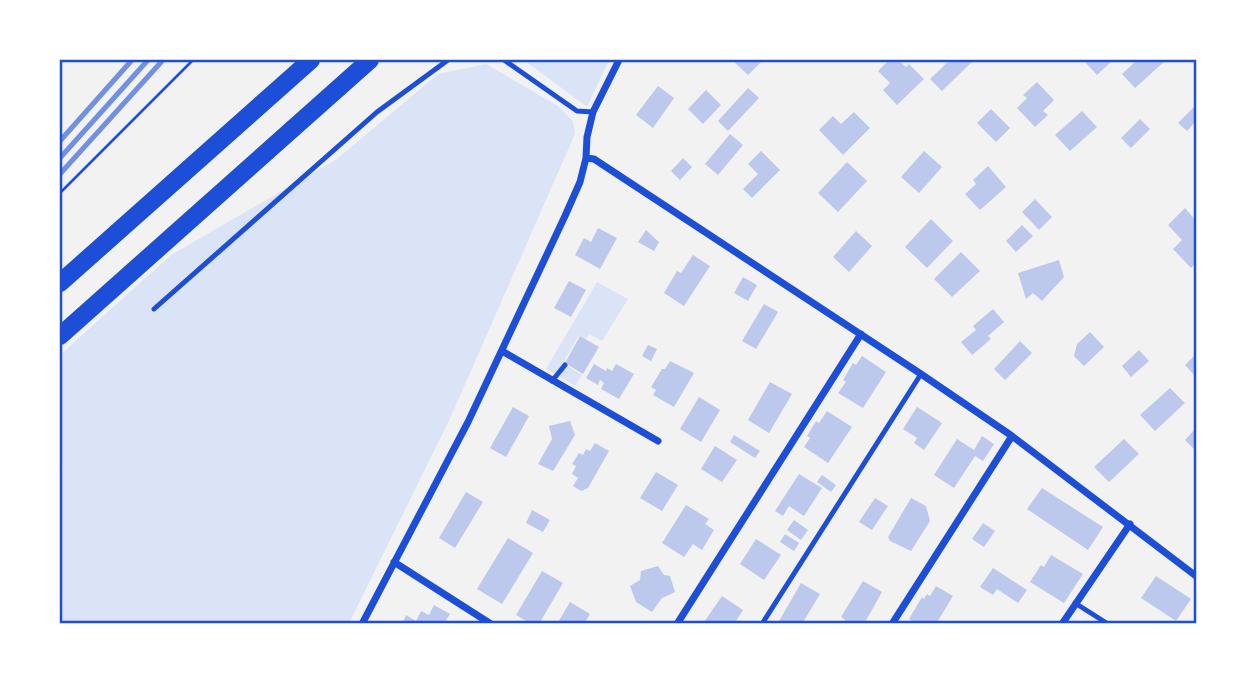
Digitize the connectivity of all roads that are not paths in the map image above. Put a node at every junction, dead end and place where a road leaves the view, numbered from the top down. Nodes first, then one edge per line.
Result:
1 (311, 60) edge
2 (370, 60) edge
3 (448, 60) edge
4 (504, 60) edge
5 (619, 60) edge
6 (593, 113) junction
7 (586, 158) junction
8 (60, 284) edge
9 (154, 309) dead end
10 (861, 334) junction
11 (60, 335) edge
12 (502, 351) junction
13 (565, 365) dead end
14 (921, 374) junction
15 (552, 381) junction
16 (1012, 436) junction
17 (658, 441) dead end
18 (1130, 524) junction
19 (394, 562) junction
20 (1196, 576) edge
21 (1076, 603) junction
22 (362, 624) edge
23 (491, 624) edge
24 (677, 624) edge
25 (762, 624) edge
26 (892, 624) edge
27 (1062, 624) edge
28 (1108, 624) edge

1 - 8 highway
2 - 11 highway
3 - 9 lane
4 - 6 lane
5 - 6 street
6 - 7 street
7 - 10 street
7 - 12 street
10 - 14 street
10 - 24 street
12 - 15 street
12 - 19 street
13 - 15 lane
14 - 16 street
14 - 25 lane
15 - 17 street
16 - 18 street
16 - 26 street
18 - 20 street
18 - 21 street
19 - 22 street
19 - 23 street
21 - 27 street
21 - 28 lane

